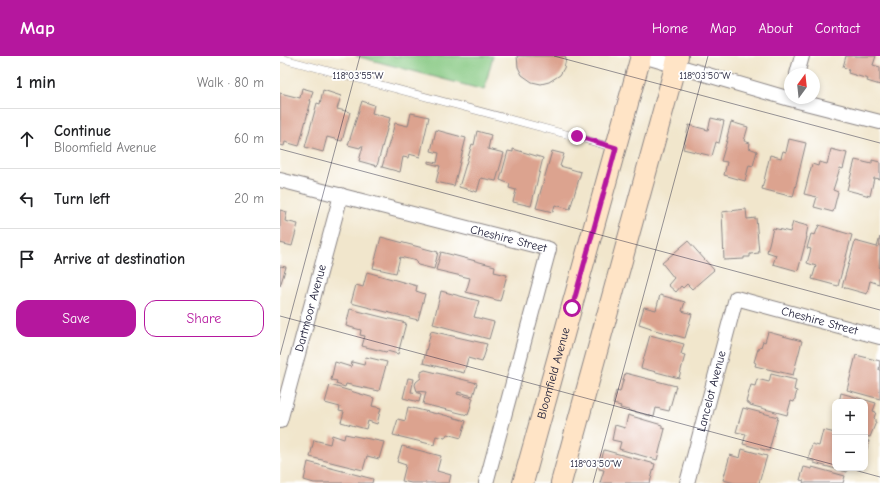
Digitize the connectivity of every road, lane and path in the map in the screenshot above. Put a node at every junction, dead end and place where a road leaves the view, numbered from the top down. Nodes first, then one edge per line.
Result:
1 (642, 56) edge
2 (802, 56) edge
3 (280, 58) edge
4 (677, 61) edge
5 (799, 68) edge
6 (784, 96) edge
7 (812, 104) edge
8 (880, 122) edge
9 (616, 148) junction
10 (280, 180) edge
11 (341, 196) junction
12 (736, 298) joint
13 (880, 337) edge
14 (280, 421) edge
15 (486, 483) edge
16 (523, 483) edge
17 (561, 483) edge
18 (687, 483) edge

1 - 4 street
1 - 9 main road, Bloomfield Avenue
2 - 5 street
3 - 9 lane
4 - 6 street
4 - 17 main road
7 - 8 street
9 - 16 main road, Bloomfield Avenue
10 - 11 street, Cheshire Street
11 - 14 street, Dartmoor Avenue
11 - 15 street, Cheshire Street
12 - 13 street, Cheshire Street
12 - 18 street, Lancelot Avenue

